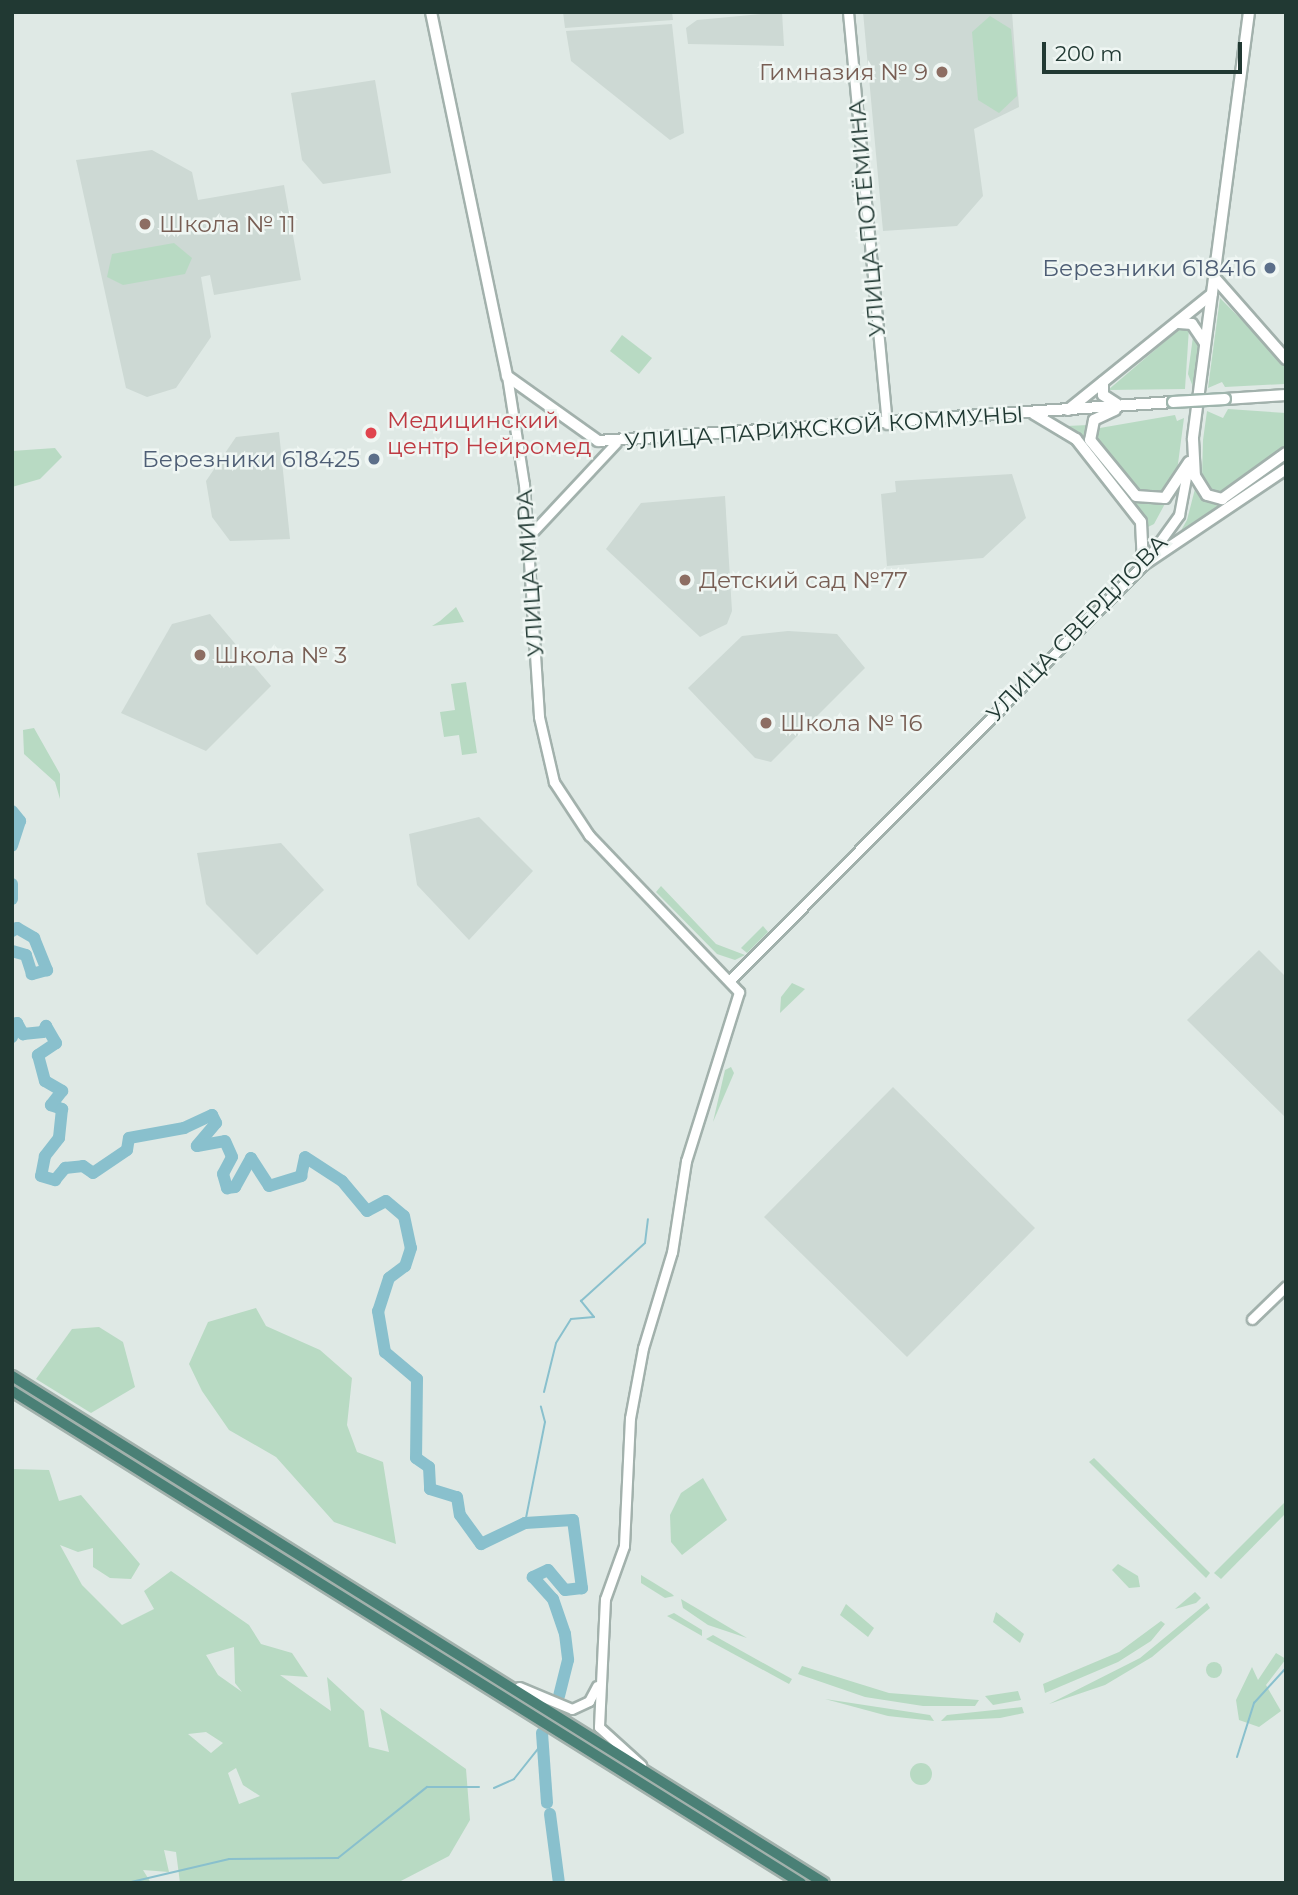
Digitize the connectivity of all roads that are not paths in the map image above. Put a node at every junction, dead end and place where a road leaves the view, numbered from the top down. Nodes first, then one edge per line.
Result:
1 (431, 12) edge
2 (848, 12) edge
3 (1249, 12) edge
4 (1214, 278) junction
5 (1212, 294) junction
6 (1173, 326) junction
7 (1206, 347) junction
8 (1286, 359) edge
9 (506, 376) junction
10 (1103, 382) junction
11 (1286, 397) edge
12 (1132, 405) junction
13 (1068, 410) junction
14 (1030, 413) junction
15 (887, 424) junction
16 (1193, 439) junction
17 (616, 443) junction
18 (1286, 453) edge
19 (1189, 462) junction
20 (1286, 469) edge
21 (527, 538) junction
22 (1143, 565) junction
23 (735, 982) junction
24 (1286, 1286) edge
25 (1252, 1319) dead end
26 (12, 1376) edge
27 (12, 1391) edge
28 (486, 1671) junction
29 (601, 1675) junction
30 (651, 1774) junction
31 (801, 1883) edge
32 (824, 1883) edge

1 - 9 main road, УЛИЦА МИРА
2 - 15 street, УЛИЦА ПОТЁМИНА
3 - 4 main road, УЛИЦА СВЕРДЛОВА
4 - 5 main road, УЛИЦА СВЕРДЛОВА
4 - 8 main road
5 - 6 main road
5 - 7 main road, УЛИЦА СВЕРДЛОВА
6 - 7 main road
6 - 10 main road
7 - 16 main road, УЛИЦА СВЕРДЛОВА
9 - 17 main road, УЛИЦА ПАРИЖСКОЙ КОММУНЫ
9 - 21 street, УЛИЦА МИРА
10 - 12 main road
10 - 13 main road
11 - 12 main road, УЛИЦА ПАРИЖСКОЙ КОММУНЫ, bridge
12 - 13 main road, УЛИЦА ПАРИЖСКОЙ КОММУНЫ
12 - 19 main road
13 - 14 main road, УЛИЦА ПАРИЖСКОЙ КОММУНЫ
14 - 15 main road, УЛИЦА ПАРИЖСКОЙ КОММУНЫ
14 - 22 main road
15 - 17 main road, УЛИЦА ПАРИЖСКОЙ КОММУНЫ
16 - 18 main road
16 - 19 street, УЛИЦА СВЕРДЛОВА
17 - 21 street
19 - 22 street, УЛИЦА СВЕРДЛОВА
20 - 22 main road
21 - 23 street, УЛИЦА МИРА
22 - 23 street, УЛИЦА СВЕРДЛОВА
23 - 29 street
24 - 25 street
26 - 28 highway
27 - 31 highway
28 - 29 street
28 - 30 highway
29 - 30 street
30 - 32 highway

